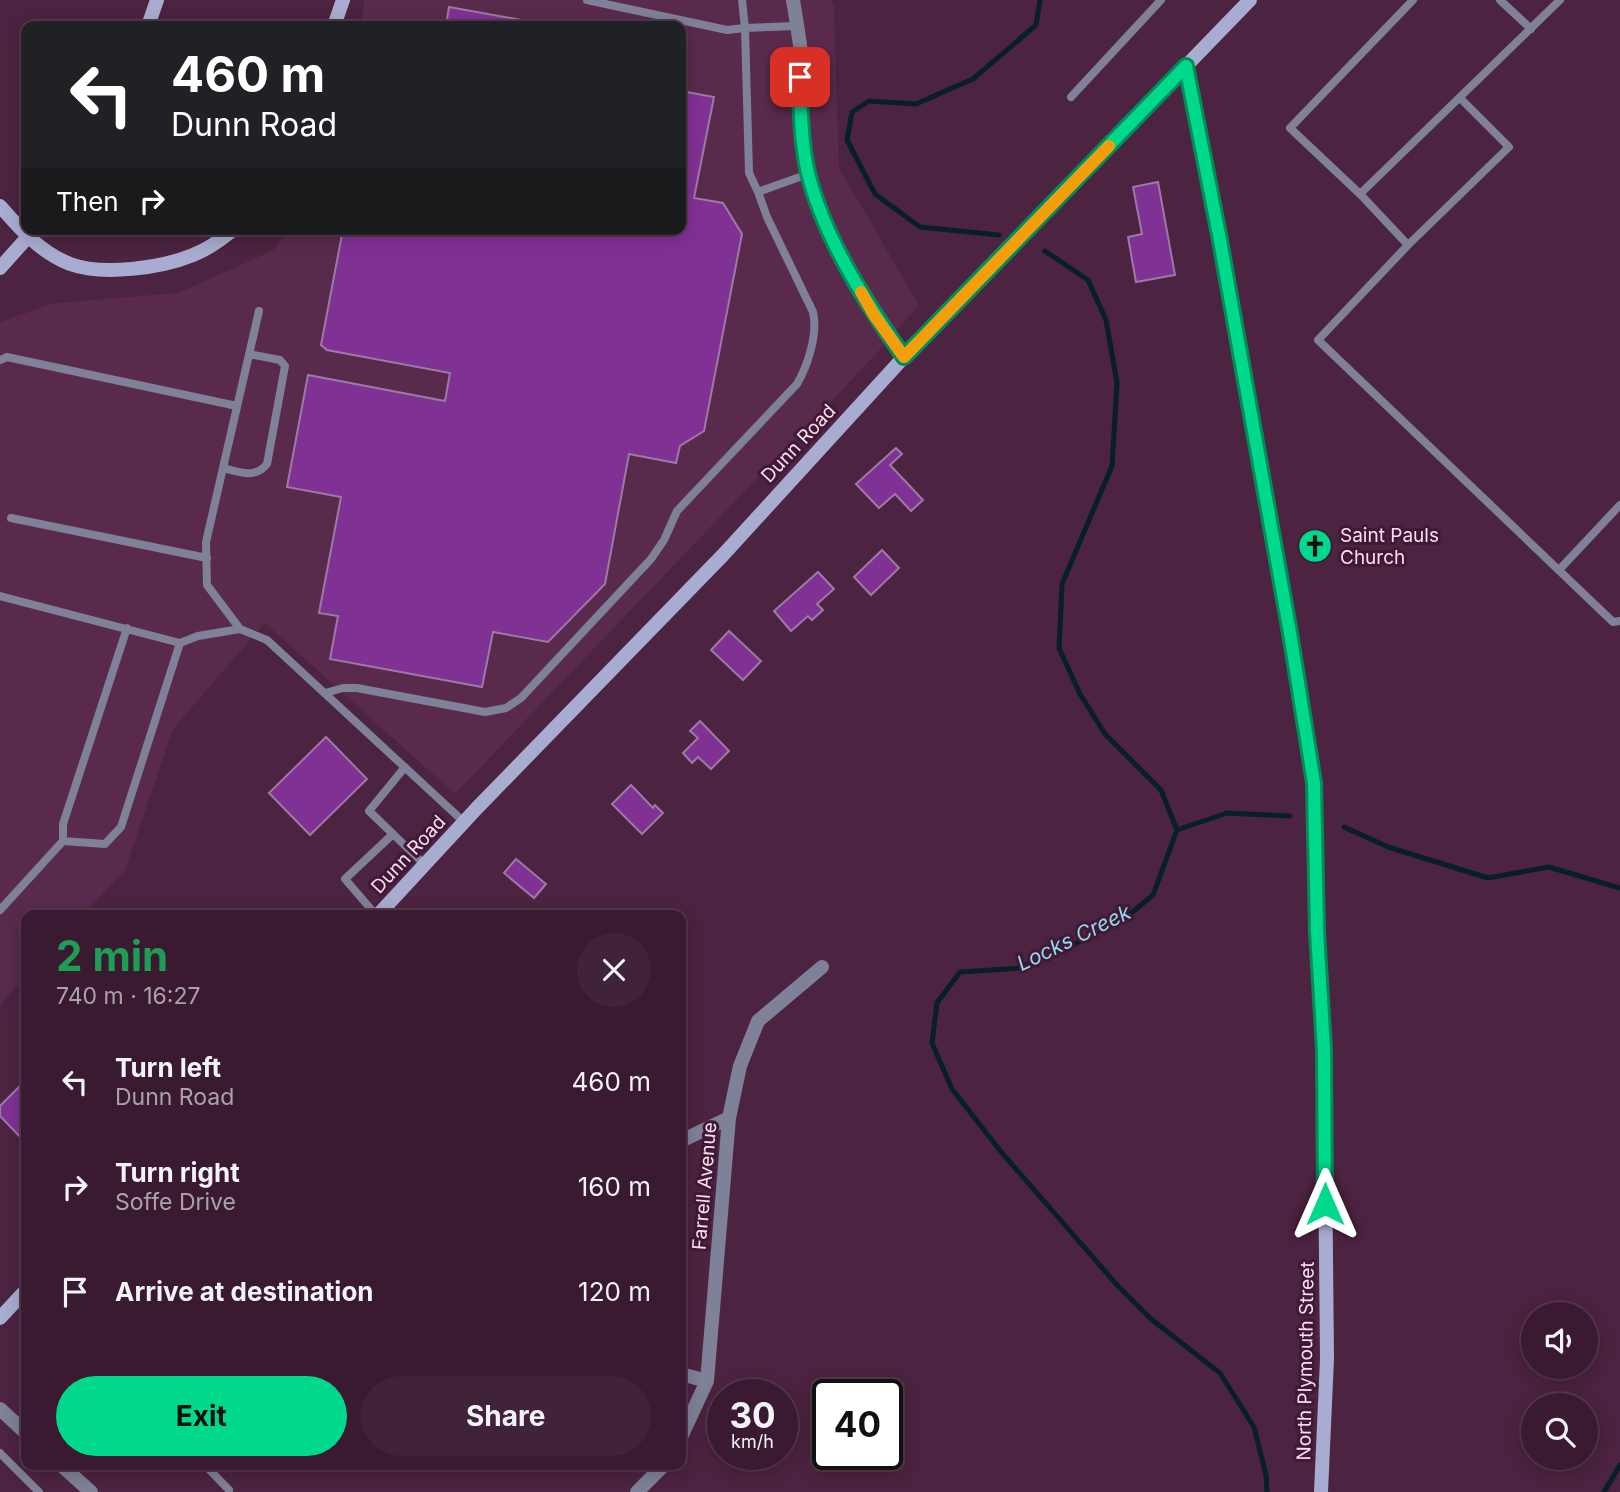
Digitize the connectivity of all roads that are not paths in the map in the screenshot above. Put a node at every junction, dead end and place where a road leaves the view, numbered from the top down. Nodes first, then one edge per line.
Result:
1 (157, 0) edge
2 (343, 0) edge
3 (587, 0) edge
4 (743, 0) edge
5 (793, 0) edge
6 (1161, 0) edge
7 (1250, 0) edge
8 (1413, 0) edge
9 (1500, 0) edge
10 (1560, 0) edge
11 (150, 21) edge
12 (336, 21) edge
13 (685, 21) edge
14 (686, 21) edge
15 (797, 26) junction
16 (745, 28) junction
17 (1531, 29) junction
18 (1186, 66) junction
19 (1071, 97) dead end
20 (1460, 98) junction
21 (808, 174) junction
22 (758, 192) junction
23 (1360, 194) junction
24 (0, 206) edge
25 (21, 224) edge
26 (31, 235) edge
27 (33, 235) edge
28 (227, 235) edge
29 (1408, 245) junction
30 (0, 268) edge
31 (259, 311) dead end
32 (249, 354) junction
33 (904, 357) junction
34 (0, 360) edge
35 (237, 406) junction
36 (223, 468) junction
37 (1620, 505) edge
38 (10, 517) dead end
39 (207, 558) junction
40 (1559, 570) junction
41 (0, 596) edge
42 (1620, 621) edge
43 (127, 628) junction
44 (240, 629) junction
45 (180, 643) junction
46 (325, 693) junction
47 (405, 767) junction
48 (464, 821) junction
49 (393, 834) junction
50 (63, 841) junction
51 (425, 865) junction
52 (0, 910) edge
53 (373, 910) edge
54 (382, 910) edge
55 (822, 967) dead end
56 (730, 1118) junction
57 (686, 1139) edge
58 (21, 1295) edge
59 (0, 1318) edge
60 (686, 1375) edge
61 (707, 1379) edge
62 (707, 1381) joint
63 (0, 1409) edge
64 (686, 1426) edge
65 (21, 1428) edge
66 (0, 1453) edge
67 (67, 1470) edge
68 (210, 1470) edge
69 (659, 1470) edge
70 (229, 1490) dead end
71 (39, 1492) edge
72 (92, 1492) edge
73 (637, 1492) edge
74 (1321, 1492) edge

1 - 11 main road
2 - 12 main road
3 - 13 lane
4 - 16 lane
5 - 15 street
6 - 19 lane
7 - 18 main road, Dunn Road
8 - 23 lane
9 - 17 lane
10 - 17 lane
14 - 16 lane
15 - 16 lane
15 - 21 street
16 - 22 lane
17 - 20 lane
18 - 33 main road, Dunn Road
18 - 74 main road, North Plymouth Street
20 - 23 lane
20 - 29 lane
21 - 22 lane
21 - 33 street
22 - 46 lane
23 - 29 lane
24 - 25 main road
26 - 30 main road
27 - 28 main road
29 - 40 lane
31 - 32 lane
32 - 35 lane
32 - 36 lane
33 - 48 main road, Dunn Road
34 - 35 lane
35 - 36 lane
36 - 39 lane
37 - 40 lane
38 - 39 lane
39 - 44 lane
40 - 42 lane
41 - 43 lane
43 - 45 lane
43 - 50 lane
44 - 45 lane
44 - 46 lane
45 - 50 lane
46 - 47 lane
47 - 48 lane
47 - 49 lane
48 - 51 main road, Dunn Road
49 - 51 lane
49 - 53 lane
50 - 52 lane
51 - 54 main road, Dunn Road
55 - 56 street, Farrell Avenue
56 - 57 street
56 - 61 street, Farrell Avenue
58 - 59 main road
60 - 62 street
62 - 64 street, Farrell Avenue
63 - 65 street
66 - 71 lane
67 - 72 street
68 - 70 lane
69 - 73 street

